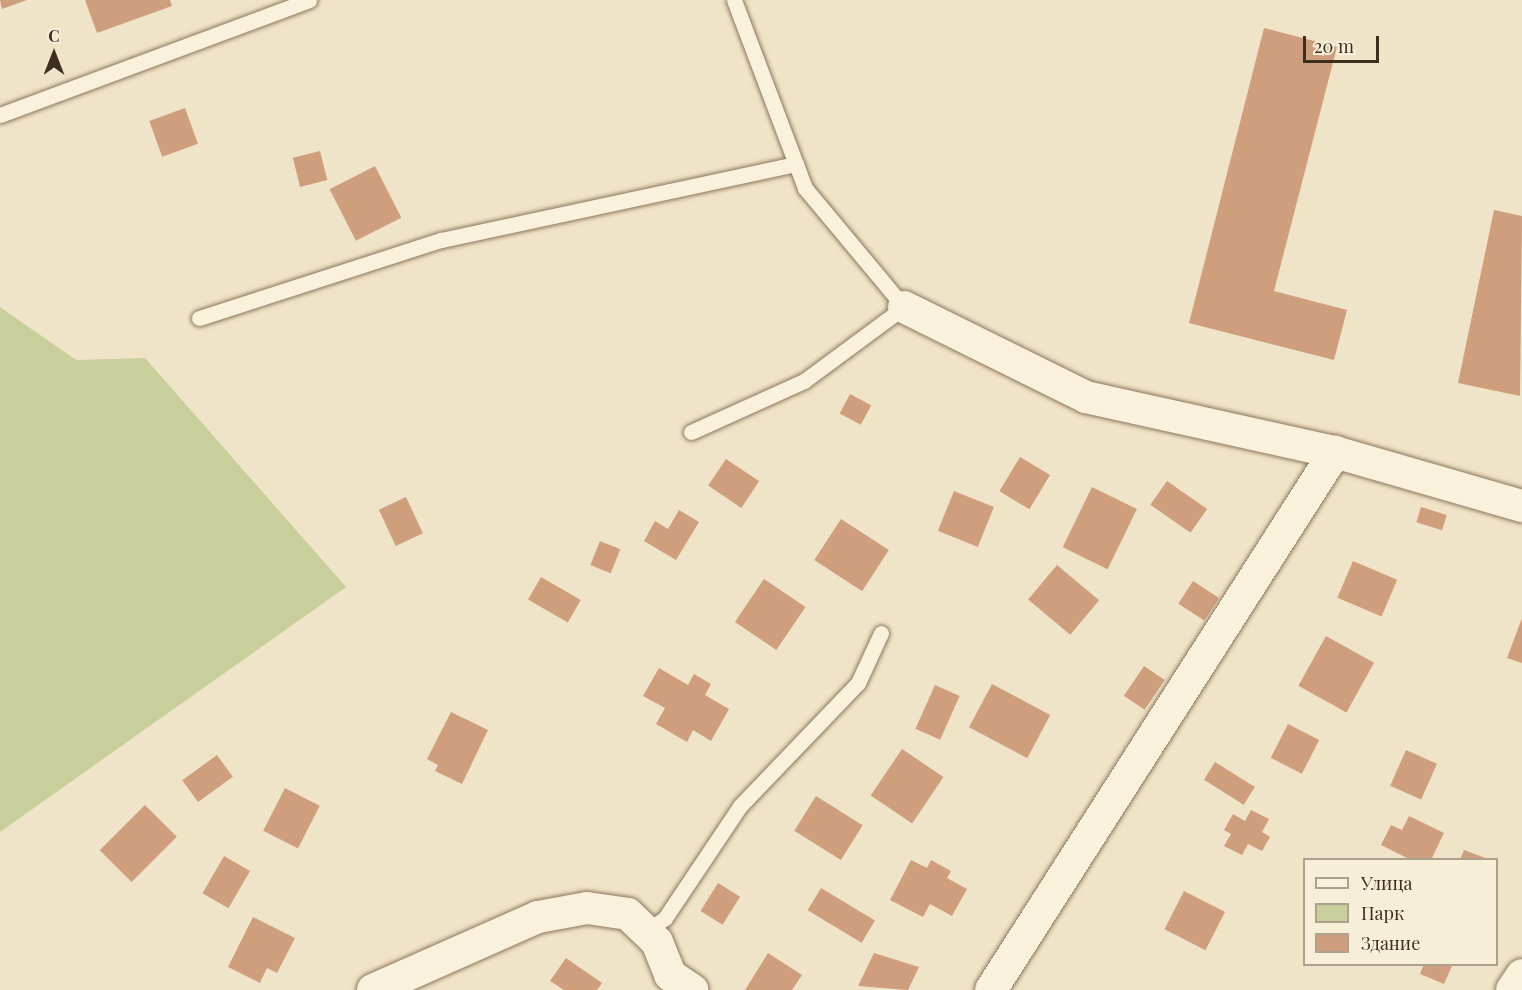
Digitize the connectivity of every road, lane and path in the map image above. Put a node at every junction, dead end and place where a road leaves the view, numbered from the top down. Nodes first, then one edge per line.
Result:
1 (309, 0) edge
2 (734, 0) edge
3 (0, 115) edge
4 (796, 164) junction
5 (904, 307) junction
6 (200, 318) dead end
7 (691, 432) dead end
8 (1335, 452) junction
9 (1522, 506) edge
10 (882, 633) dead end
11 (646, 932) junction
12 (1522, 975) edge
13 (373, 990) edge
14 (692, 990) edge
15 (991, 990) edge
16 (1512, 990) edge

1 - 3 lane
2 - 4 lane
4 - 5 lane
4 - 6 lane
5 - 7 lane
5 - 8 street
8 - 9 street
8 - 15 street
10 - 11 lane
11 - 13 street
11 - 14 street
12 - 16 street

